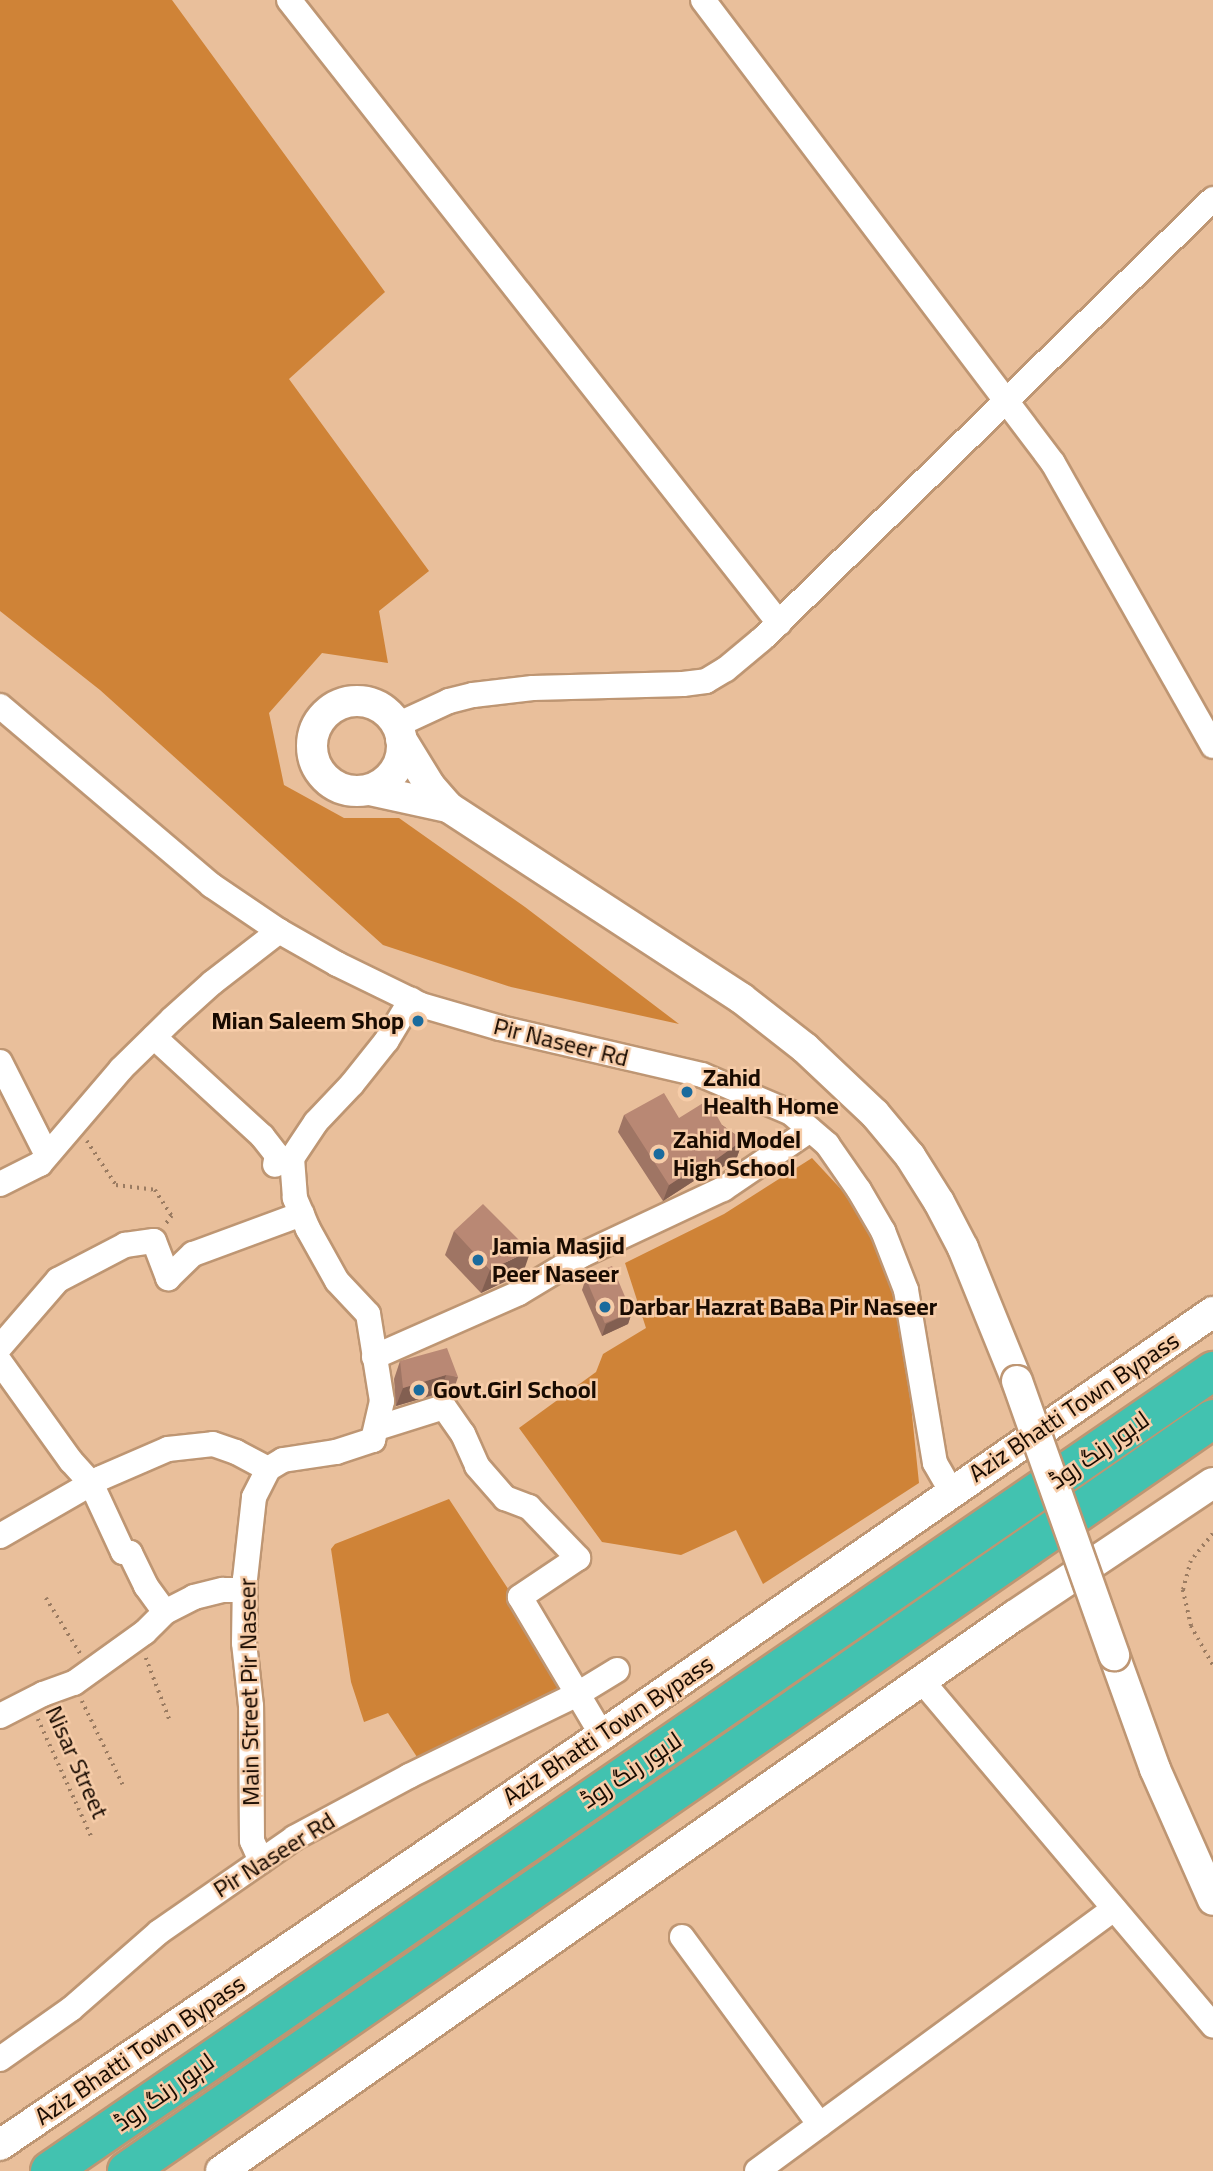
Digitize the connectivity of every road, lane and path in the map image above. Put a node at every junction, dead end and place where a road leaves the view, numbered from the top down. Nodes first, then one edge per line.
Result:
1 (289, 0) edge
2 (703, 0) edge
3 (1213, 199) edge
4 (1006, 402) junction
5 (779, 623) junction
6 (4, 715) edge
7 (399, 732) junction
8 (1213, 746) edge
9 (370, 790) junction
10 (448, 807) junction
11 (279, 931) junction
12 (411, 1000) junction
13 (154, 1037) junction
14 (0, 1062) edge
15 (75, 1122) junction
16 (810, 1130) junction
17 (47, 1155) junction
18 (275, 1164) dead end
19 (0, 1184) edge
20 (302, 1214) junction
21 (154, 1241) junction
22 (1213, 1312) edge
23 (0, 1347) edge
24 (374, 1357) junction
25 (0, 1362) edge
26 (1213, 1371) edge
27 (1213, 1419) edge
28 (377, 1428) junction
29 (268, 1469) junction
30 (90, 1483) junction
31 (1213, 1483) edge
32 (951, 1492) junction
33 (1213, 1534) edge
34 (0, 1536) edge
35 (245, 1590) junction
36 (46, 1598) dead end
37 (165, 1612) junction
38 (137, 1637) junction
39 (1213, 1665) edge
40 (617, 1670) dead end
41 (82, 1677) junction
42 (922, 1681) junction
43 (576, 1695) junction
44 (30, 1701) junction
45 (0, 1716) edge
46 (170, 1721) dead end
47 (602, 1735) junction
48 (123, 1785) dead end
49 (92, 1838) dead end
50 (261, 1861) junction
51 (1213, 1900) edge
52 (1114, 1909) junction
53 (682, 1937) dead end
54 (1213, 2025) edge
55 (0, 2059) edge
56 (820, 2124) junction
57 (0, 2145) edge
58 (50, 2171) edge
59 (127, 2171) edge
60 (220, 2171) edge
61 (757, 2171) edge

1 - 5 street
2 - 4 street
3 - 4 street
4 - 5 street
4 - 8 street
5 - 7 street
6 - 11 street, Pir Naseer Rd
7 - 9 street
7 - 9 street
7 - 10 street
9 - 10 street
10 - 51 street, bridge
11 - 12 street, Pir Naseer Rd
11 - 13 street
12 - 16 street, Pir Naseer Rd
12 - 20 street
13 - 15 street
13 - 18 street
14 - 17 street
15 - 17 street
15 - 21 path
16 - 24 street
16 - 32 street, Pir Naseer Rd
17 - 19 street
20 - 21 street
20 - 24 street
21 - 23 street
22 - 32 street, Aziz Bhatti Town Bypass
24 - 28 street
25 - 30 street
26 - 58 highway, لاہور رنگ روڈ
27 - 59 highway, لاہور رنگ روڈ
28 - 29 street
28 - 43 street
29 - 30 street
29 - 35 street, Main Street Pir Naseer
30 - 34 street
30 - 37 street
31 - 42 street
32 - 47 street, Aziz Bhatti Town Bypass
33 - 39 path
35 - 37 street
35 - 50 street, Main Street Pir Naseer
36 - 41 path
37 - 38 street
38 - 41 street
38 - 46 path
40 - 43 street, Pir Naseer Rd
41 - 44 street
41 - 48 path
42 - 52 street
42 - 60 street
43 - 47 street
43 - 50 street, Pir Naseer Rd
44 - 45 street
44 - 49 path, Nisar Street
47 - 57 street, Aziz Bhatti Town Bypass
50 - 55 street, Pir Naseer Rd
52 - 54 street
52 - 56 street
53 - 56 street
56 - 61 street

